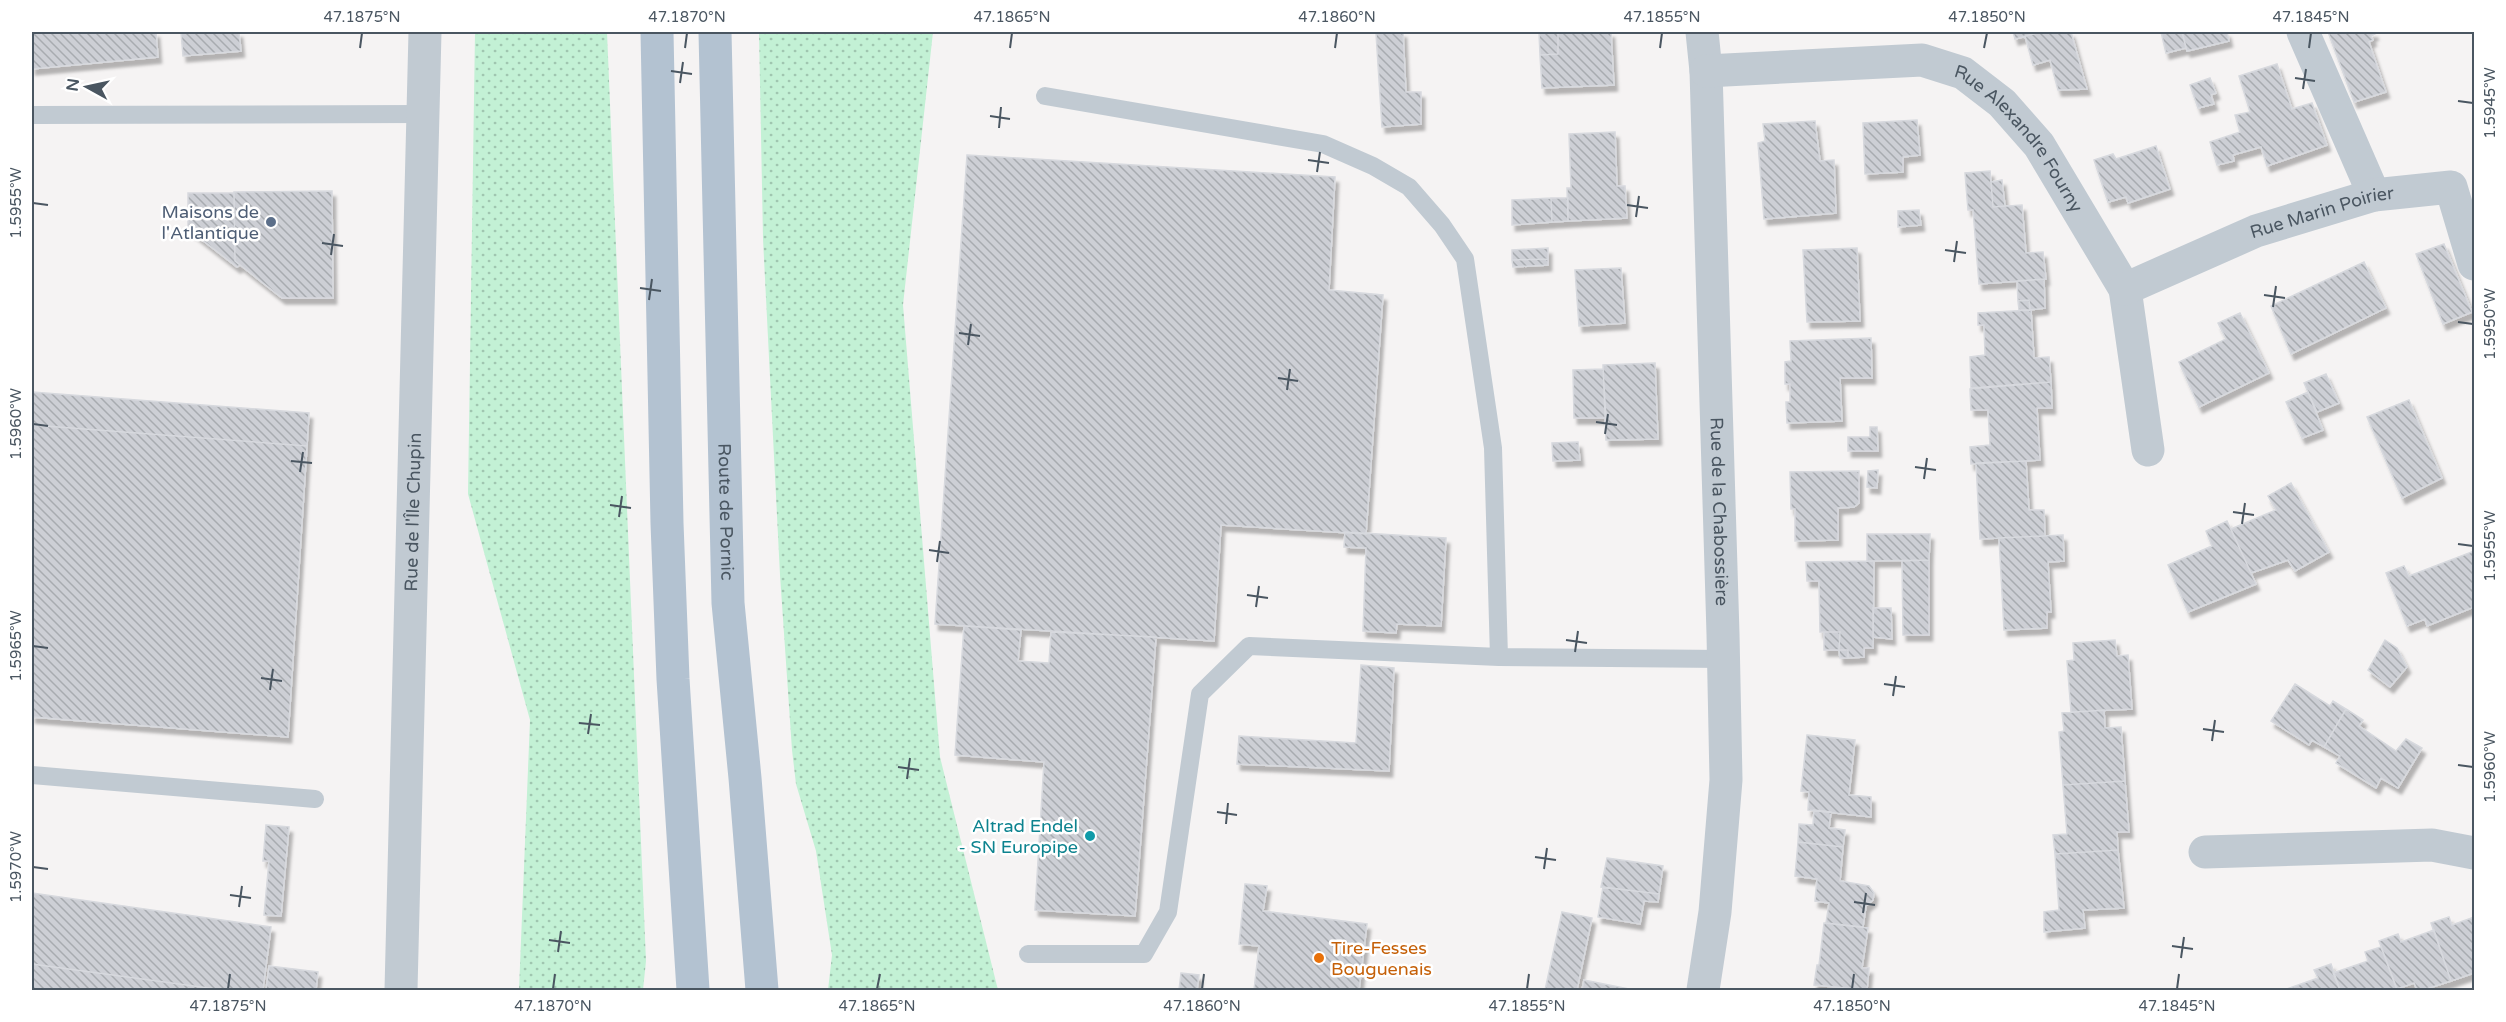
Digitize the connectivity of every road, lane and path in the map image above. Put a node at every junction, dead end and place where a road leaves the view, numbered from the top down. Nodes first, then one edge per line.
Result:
1 (424, 32) edge
2 (657, 32) edge
3 (715, 32) edge
4 (1702, 32) edge
5 (2303, 32) edge
6 (1706, 71) junction
7 (1045, 96) dead end
8 (423, 114) junction
9 (32, 115) edge
10 (2374, 195) junction
11 (2475, 264) edge
12 (2125, 289) junction
13 (2148, 450) dead end
14 (1499, 657) junction
15 (1724, 659) junction
16 (32, 775) edge
17 (315, 799) dead end
18 (2205, 852) dead end
19 (2475, 853) edge
20 (1028, 954) dead end
21 (401, 990) edge
22 (693, 990) edge
23 (762, 990) edge
24 (1702, 990) edge

1 - 8 street, Rue de l'Île Chupin
2 - 22 main road
3 - 23 main road, Route de Pornic
4 - 6 street, Rue de la Chabossière
5 - 10 street
6 - 12 street, Rue Alexandre Fourny
6 - 15 street, Rue de la Chabossière
7 - 14 lane
8 - 9 lane
8 - 21 street, Rue de l'Île Chupin
10 - 11 street, Rue Marin Poirier
10 - 12 street, Rue Marin Poirier
12 - 13 street, Rue Alexandre Fourny
14 - 15 lane
14 - 20 lane
15 - 24 street, Rue de la Chabossière
16 - 17 lane
18 - 19 street

